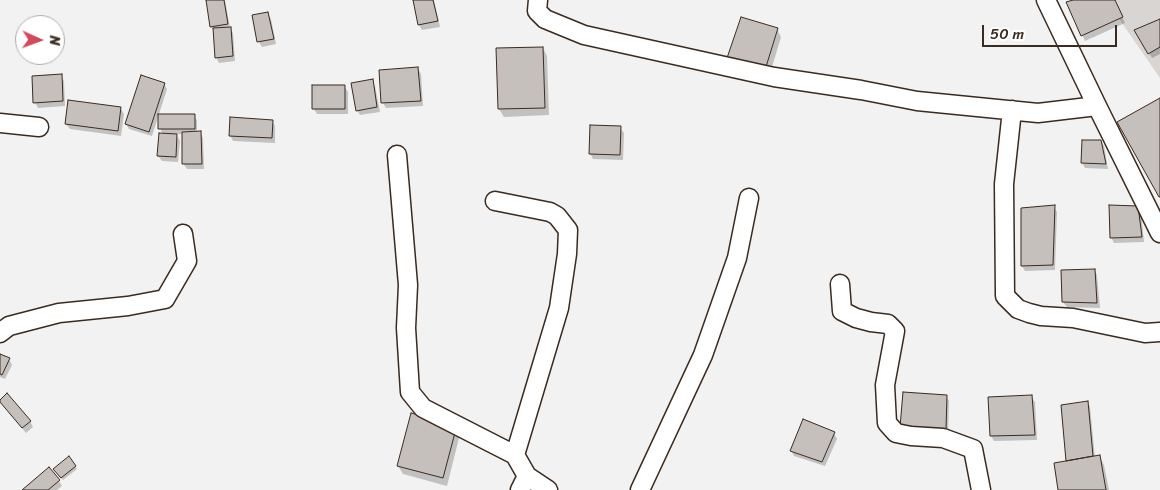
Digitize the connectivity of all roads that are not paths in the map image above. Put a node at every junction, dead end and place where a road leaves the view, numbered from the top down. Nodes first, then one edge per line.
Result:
1 (538, 0) edge
2 (1046, 0) edge
3 (1097, 106) junction
4 (1012, 110) junction
5 (0, 123) edge
6 (39, 127) dead end
7 (397, 155) dead end
8 (749, 198) dead end
9 (495, 201) dead end
10 (1160, 233) edge
11 (183, 234) dead end
12 (840, 284) dead end
13 (1160, 332) edge
14 (0, 333) edge
15 (515, 455) junction
16 (523, 483) edge
17 (548, 490) edge
18 (640, 490) edge
19 (981, 490) edge

1 - 4 street
2 - 3 street
3 - 4 street
3 - 10 street
4 - 13 street
5 - 6 street
7 - 15 street
8 - 18 street
9 - 15 street
11 - 14 street
12 - 19 street
15 - 16 street
16 - 17 street

